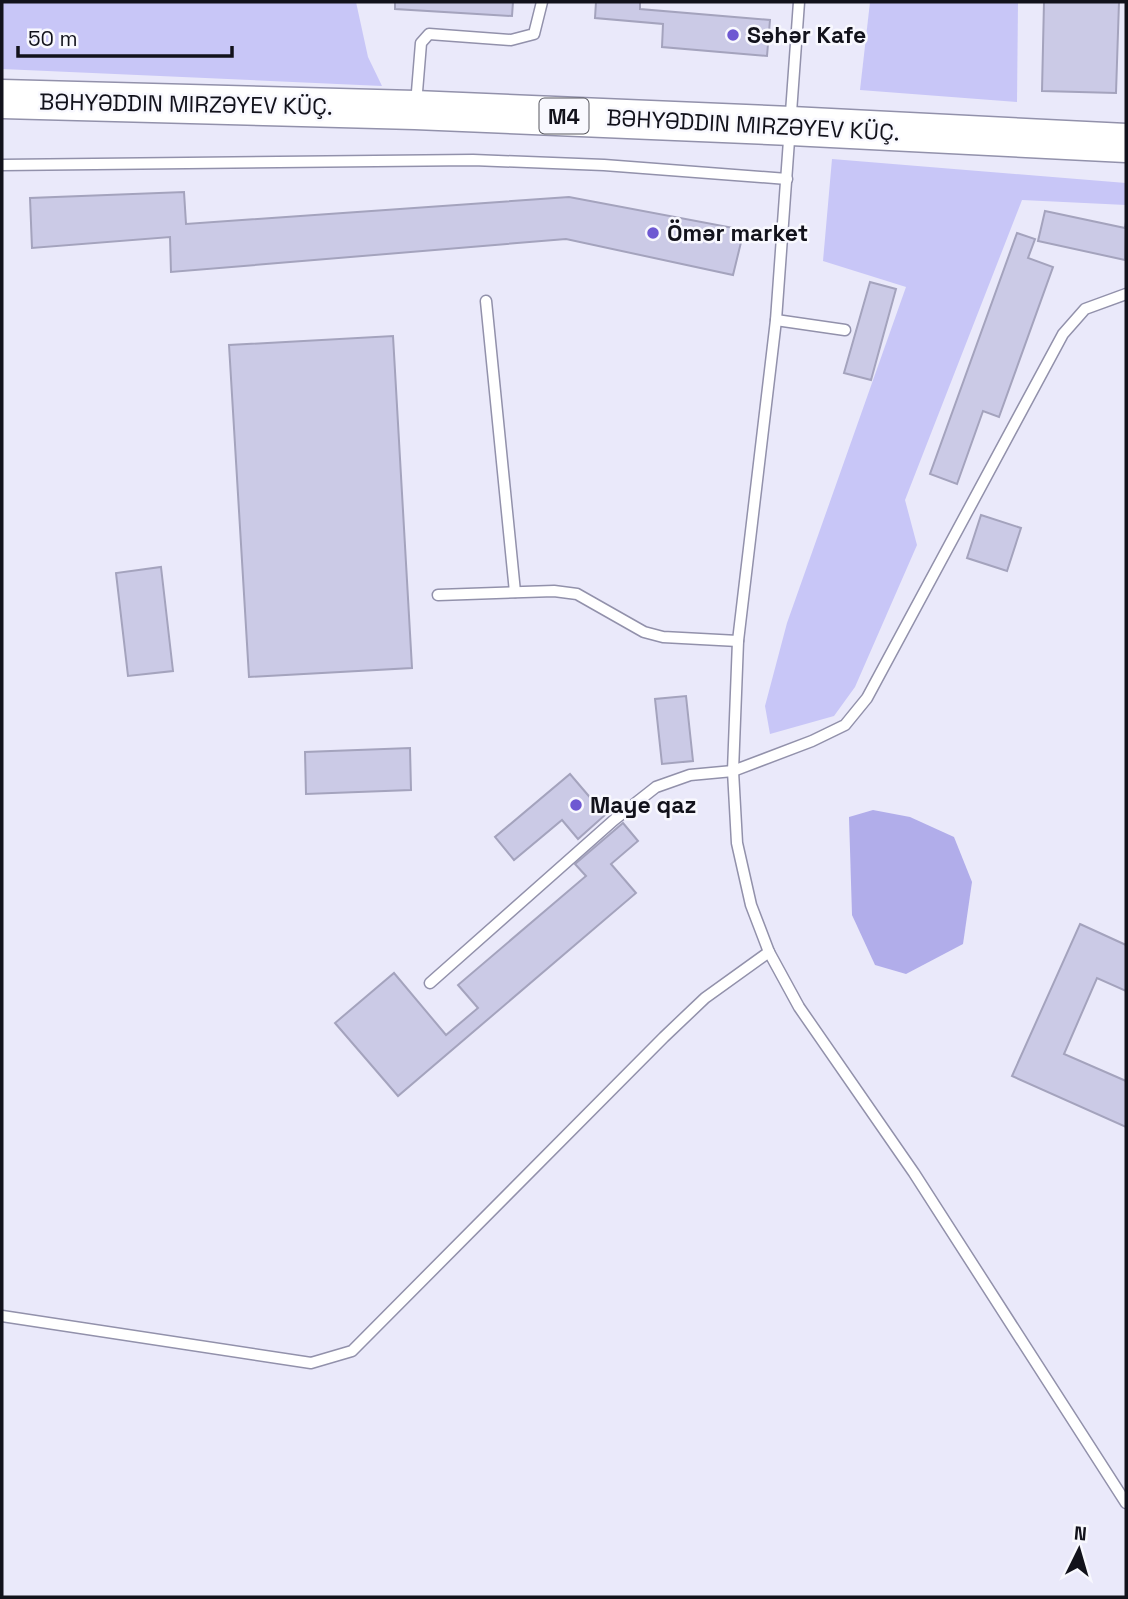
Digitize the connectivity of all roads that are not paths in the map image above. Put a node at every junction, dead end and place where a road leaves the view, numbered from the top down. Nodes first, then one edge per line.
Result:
1 (542, 2) edge
2 (799, 2) edge
3 (2, 99) edge
4 (415, 110) junction
5 (791, 126) junction
6 (1126, 143) edge
7 (2, 165) edge
8 (787, 179) junction
9 (1126, 294) edge
10 (486, 301) dead end
11 (776, 320) junction
12 (845, 330) dead end
13 (515, 592) junction
14 (438, 595) dead end
15 (738, 641) junction
16 (733, 771) junction
17 (769, 952) junction
18 (430, 982) dead end
19 (2, 1317) edge
20 (1126, 1503) edge

1 - 4 lane
2 - 5 lane
3 - 4 highway, BƏHYƏDDIN MIRZƏYEV KÜÇ. / M4
4 - 5 highway, BƏHYƏDDIN MIRZƏYEV KÜÇ. / M4
5 - 6 highway, BƏHYƏDDIN MIRZƏYEV KÜÇ. / M4
5 - 8 lane
7 - 8 lane
8 - 11 lane
9 - 16 lane
10 - 13 lane
11 - 12 lane
11 - 15 lane
13 - 14 lane
13 - 15 lane
15 - 16 lane
16 - 17 lane
16 - 18 lane
17 - 19 lane
17 - 20 lane

